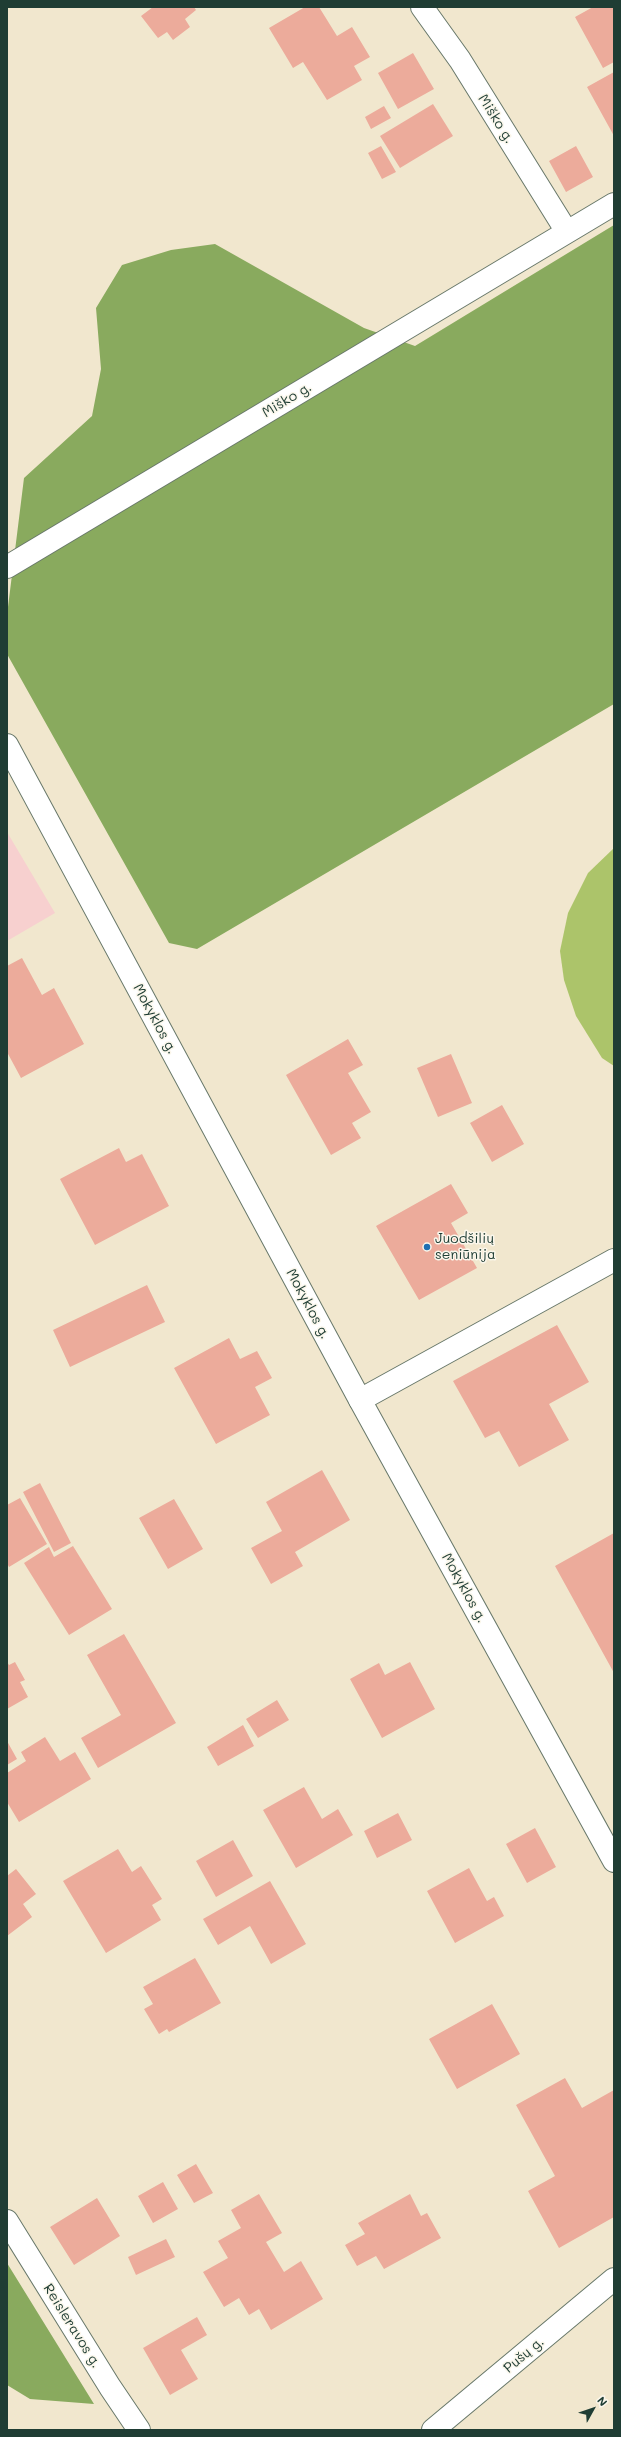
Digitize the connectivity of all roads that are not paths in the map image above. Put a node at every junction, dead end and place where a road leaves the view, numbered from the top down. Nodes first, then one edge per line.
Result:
1 (422, 7) edge
2 (614, 204) edge
3 (567, 232) junction
4 (7, 567) edge
5 (7, 745) edge
6 (614, 1260) edge
7 (360, 1400) junction
8 (614, 1861) edge
9 (7, 2222) edge
10 (614, 2279) edge
11 (139, 2430) edge
12 (433, 2430) edge

1 - 3 street, Miško g.
2 - 3 street, Miško g.
3 - 4 street, Miško g.
5 - 7 street, Mokyklos g.
6 - 7 street
7 - 8 street, Mokyklos g.
9 - 11 street, Reisleravos g.
10 - 12 street, Pušų g.

